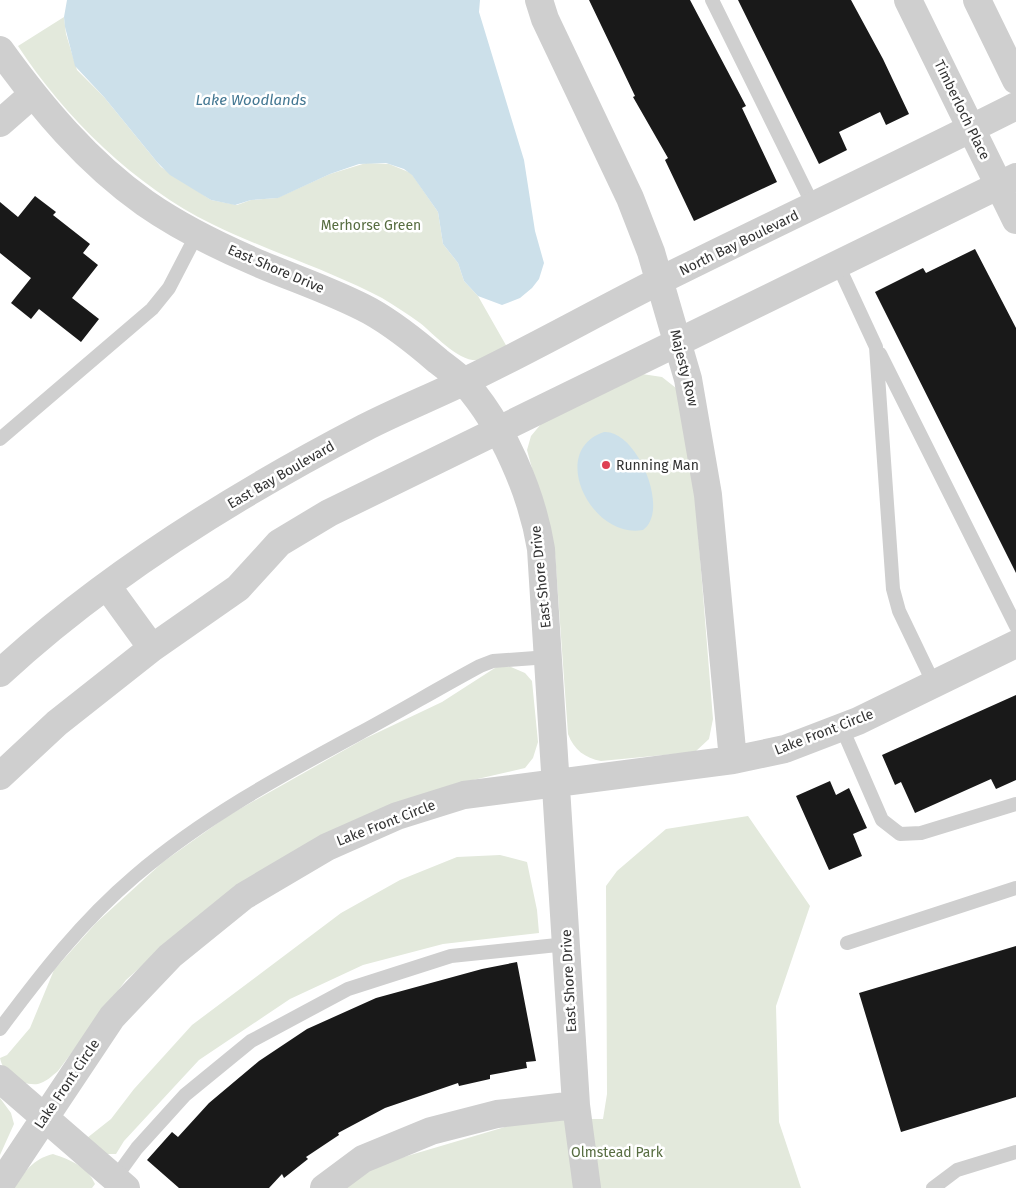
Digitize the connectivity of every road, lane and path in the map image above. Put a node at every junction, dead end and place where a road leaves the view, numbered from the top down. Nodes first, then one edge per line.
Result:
1 (539, 0) edge
2 (712, 0) edge
3 (908, 0) edge
4 (976, 0) edge
5 (0, 50) edge
6 (1016, 80) edge
7 (32, 95) junction
8 (1016, 106) edge
9 (0, 123) edge
10 (971, 128) junction
11 (1008, 181) edge
12 (814, 207) junction
13 (1016, 220) edge
14 (197, 234) junction
15 (838, 265) junction
16 (660, 281) junction
17 (678, 343) junction
18 (876, 347) junction
19 (464, 382) junction
20 (497, 432) junction
21 (0, 438) edge
22 (107, 586) junction
23 (1016, 626) edge
24 (1016, 644) edge
25 (152, 648) junction
26 (549, 657) junction
27 (0, 673) edge
28 (934, 684) junction
29 (842, 728) junction
30 (733, 760) junction
31 (0, 776) edge
32 (557, 783) junction
33 (1016, 804) edge
34 (1016, 888) edge
35 (847, 943) dead end
36 (566, 944) junction
37 (0, 1029) edge
38 (0, 1079) edge
39 (576, 1105) junction
40 (43, 1118) junction
41 (1016, 1152) edge
42 (0, 1185) edge
43 (117, 1185) edge
44 (324, 1188) edge
45 (587, 1188) edge
46 (933, 1188) edge

1 - 16 street, Majesty Row
2 - 12 lane
3 - 10 street, Timberloch Place
4 - 6 street
5 - 7 street, East Shore Drive
7 - 9 street
7 - 14 street, East Shore Drive
8 - 10 street, North Bay Boulevard
10 - 11 street, Timberloch Place
10 - 12 street, North Bay Boulevard
11 - 13 street, Timberloch Place
11 - 15 street
12 - 16 street, North Bay Boulevard
14 - 19 street, East Shore Drive
14 - 21 lane
15 - 17 street
15 - 18 lane
16 - 17 street, Majesty Row
16 - 19 street, North Bay Boulevard
17 - 20 street
17 - 30 street, Majesty Row
18 - 23 lane
18 - 28 lane
19 - 20 street, East Shore Drive
19 - 22 street, East Bay Boulevard
20 - 25 street
20 - 26 street, East Shore Drive
22 - 25 street
22 - 27 street, East Bay Boulevard
24 - 28 street, Lake Front Circle
25 - 31 street
26 - 32 street, East Shore Drive
26 - 37 lane
28 - 29 street, Lake Front Circle
29 - 30 street, Lake Front Circle
29 - 33 lane
30 - 32 street, Lake Front Circle
32 - 36 street, East Shore Drive
32 - 40 street, Lake Front Circle
34 - 35 lane
36 - 39 street, East Shore Drive
36 - 43 lane
38 - 40 street
39 - 44 street
39 - 45 street, East Shore Drive
40 - 42 street, Lake Front Circle
40 - 43 street
41 - 46 lane

